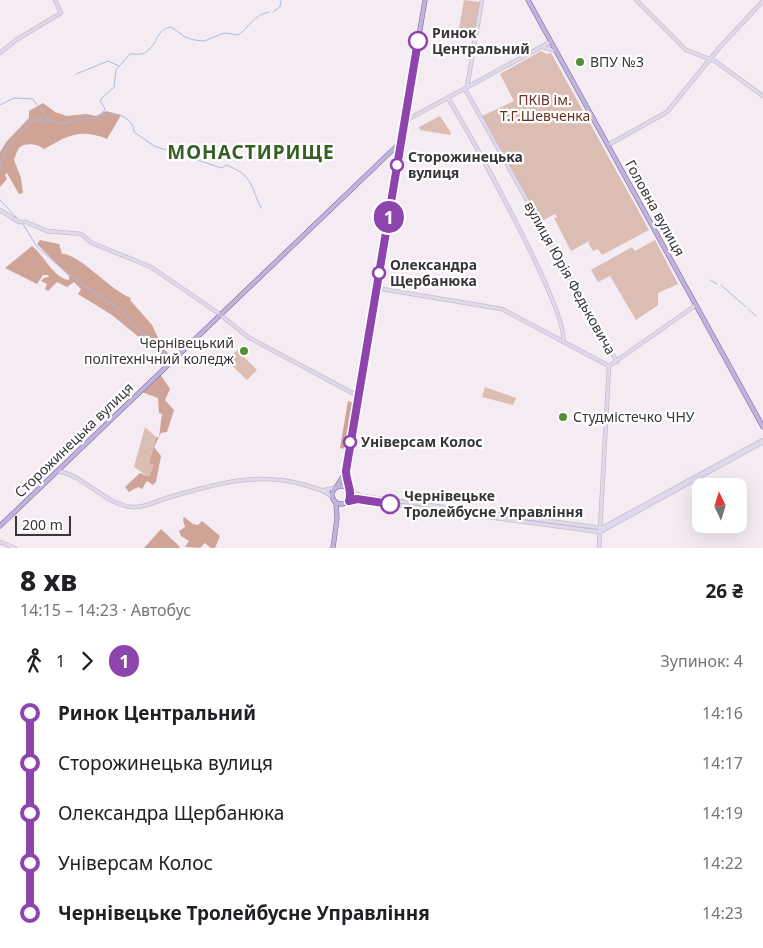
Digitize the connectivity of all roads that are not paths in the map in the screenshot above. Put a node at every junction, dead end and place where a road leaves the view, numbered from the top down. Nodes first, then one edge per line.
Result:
1 (54, 0) edge
2 (425, 0) edge
3 (482, 0) edge
4 (528, 0) edge
5 (636, 0) edge
6 (763, 1) edge
7 (550, 44) junction
8 (0, 53) edge
9 (711, 59) junction
10 (466, 88) junction
11 (763, 96) edge
12 (448, 98) junction
13 (405, 121) junction
14 (402, 141) junction
15 (608, 145) junction
16 (0, 210) edge
17 (376, 288) junction
18 (696, 305) junction
19 (221, 315) junction
20 (564, 340) junction
21 (617, 362) junction
22 (608, 366) junction
23 (358, 396) junction
24 (763, 427) edge
25 (763, 441) edge
26 (58, 471) junction
27 (346, 471) junction
28 (335, 488) junction
29 (349, 489) junction
30 (323, 490) junction
31 (332, 498) junction
32 (361, 498) junction
33 (347, 502) junction
34 (336, 503) junction
35 (337, 518) junction
36 (600, 518) junction
37 (612, 523) junction
38 (0, 526) edge
39 (600, 530) junction
40 (0, 542) edge
41 (15, 548) edge
42 (333, 548) edge
43 (599, 548) edge

1 - 8 street
2 - 13 main road
3 - 10 street
4 - 7 main road, Головна вулиця
5 - 9 street
6 - 9 street
7 - 10 street
7 - 15 main road, Головна вулиця
9 - 11 street
9 - 15 street
10 - 12 street
10 - 21 street, вулиця Юрія Федьковича
12 - 13 street
12 - 20 street
13 - 14 main road
14 - 17 main road
14 - 19 main road, Сторожинецька вулиця
15 - 18 main road, Головна вулиця
16 - 19 street
17 - 20 street
17 - 23 main road
18 - 21 street
18 - 24 main road, Головна вулиця
19 - 23 street
19 - 26 main road, Сторожинецька вулиця
20 - 22 street
21 - 22 street
22 - 36 street
23 - 27 main road
25 - 37 street
25 - 39 street
26 - 30 street
26 - 38 main road, Сторожинецька вулиця
27 - 28 main road
27 - 29 main road
28 - 29 main road
28 - 30 street
28 - 31 main road
29 - 32 street
29 - 33 main road
30 - 31 street
31 - 34 main road
32 - 33 street
32 - 39 street
33 - 34 main road
33 - 35 main road
34 - 35 main road
35 - 42 main road
36 - 37 street
36 - 39 street
37 - 39 street
39 - 43 street
40 - 41 street

